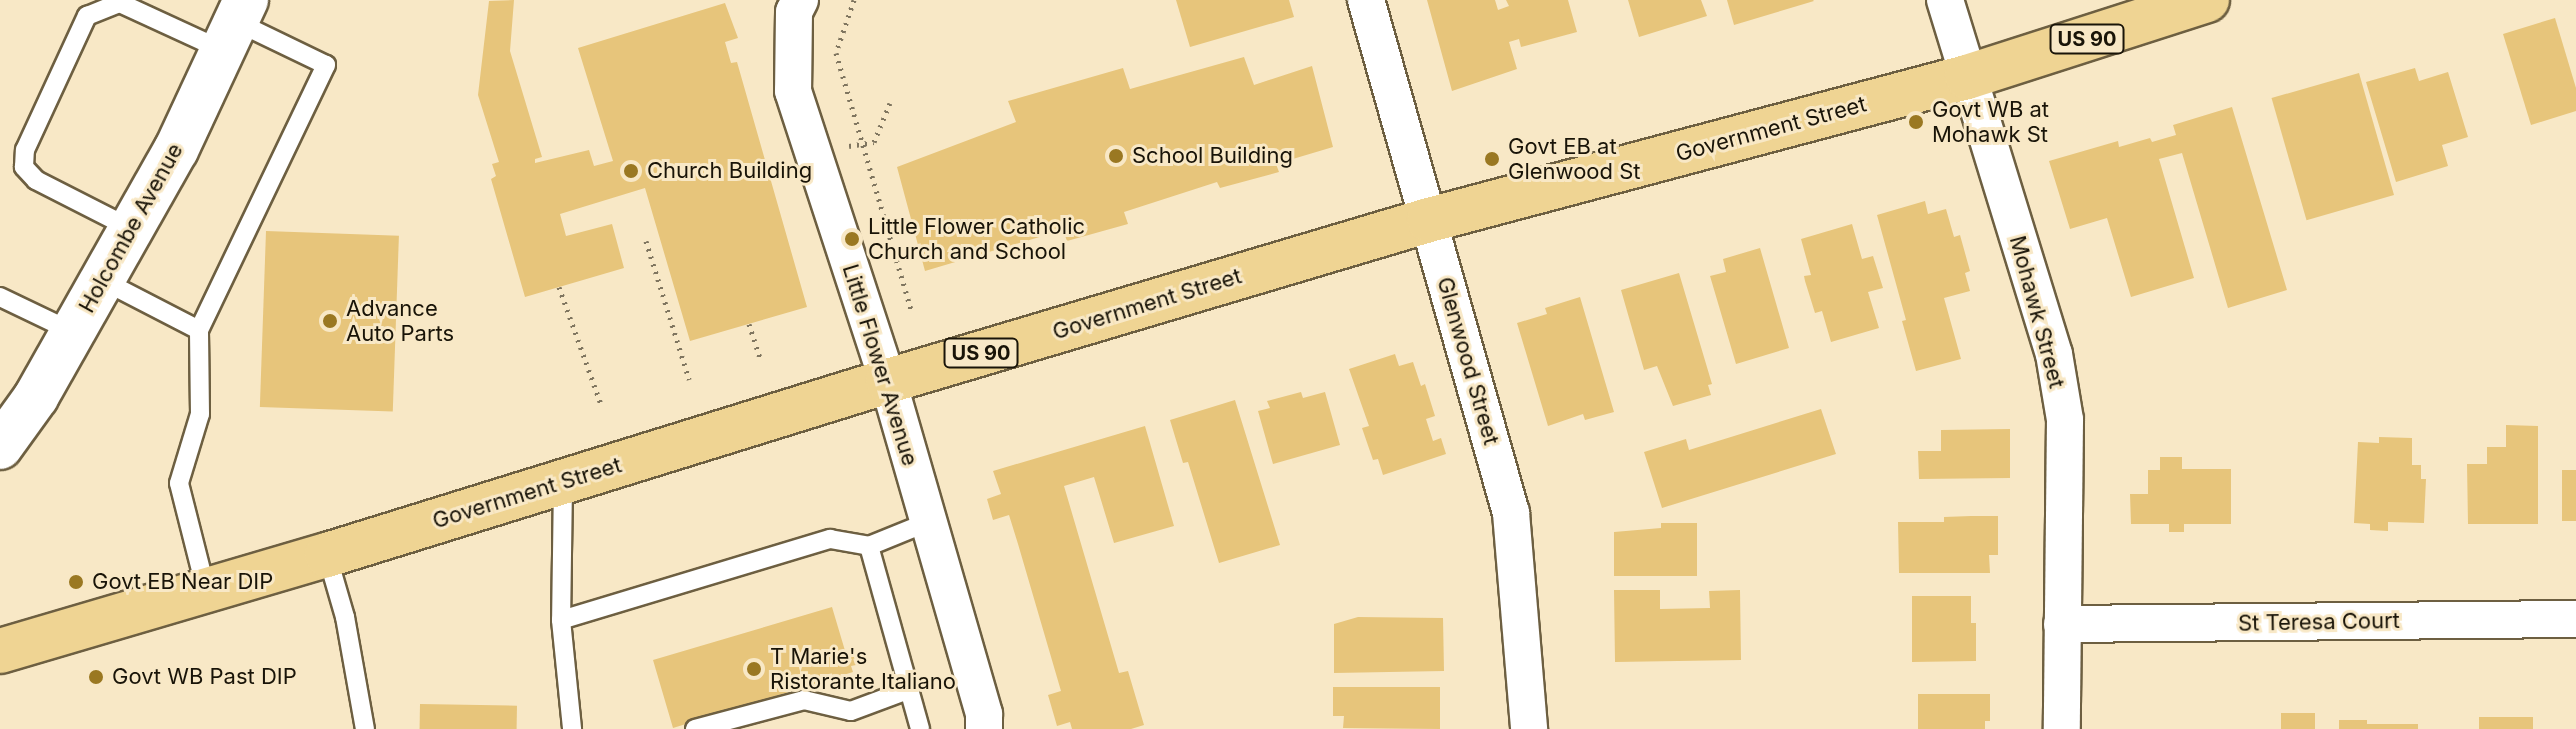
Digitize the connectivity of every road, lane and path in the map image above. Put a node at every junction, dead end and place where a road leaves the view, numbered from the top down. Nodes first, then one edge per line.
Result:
1 (800, 0) edge
2 (854, 0) edge
3 (1366, 0) edge
4 (1945, 0) edge
5 (2207, 0) edge
6 (234, 23) edge
7 (1967, 77) junction
8 (1429, 220) junction
9 (132, 229) junction
10 (646, 241) dead end
11 (102, 280) junction
12 (559, 287) dead end
13 (0, 297) edge
14 (912, 313) dead end
15 (749, 324) dead end
16 (199, 330) junction
17 (73, 332) junction
18 (761, 360) dead end
19 (689, 379) dead end
20 (888, 381) junction
21 (602, 407) dead end
22 (0, 447) edge
23 (563, 483) junction
24 (928, 522) junction
25 (869, 546) junction
26 (327, 555) junction
27 (206, 590) junction
28 (2576, 619) edge
29 (561, 620) junction
30 (2062, 624) junction
31 (0, 651) edge
32 (910, 689) junction
33 (365, 729) edge
34 (572, 729) edge
35 (695, 729) edge
36 (920, 729) edge
37 (984, 729) edge
38 (1529, 729) edge
39 (2062, 729) edge

1 - 20 street, Little Flower Avenue
2 - 14 path
3 - 8 street, Glenwood Street
4 - 7 street, Mohawk Street
5 - 7 main road, Government Street / US 90
6 - 9 street, Holcombe Avenue
6 - 9 lane
6 - 16 lane
7 - 8 main road, Government Street / US 90
7 - 30 street, Mohawk Street
8 - 20 main road, Government Street / US 90
8 - 38 street, Glenwood Street
9 - 11 street, Holcombe Avenue
10 - 19 path
11 - 16 lane
11 - 17 street, Holcombe Avenue
12 - 21 path
13 - 17 lane
15 - 18 path
16 - 27 lane
17 - 22 street, Holcombe Avenue
20 - 23 main road, Government Street / US 90
20 - 24 street, Little Flower Avenue
23 - 26 main road, Government Street / US 90
23 - 29 lane
24 - 25 lane
24 - 37 street, Little Flower Avenue
25 - 29 lane
25 - 32 lane
26 - 27 main road, Government Street / US 90
26 - 33 lane
27 - 31 main road, Government Street / US 90
28 - 30 street, St Teresa Court
29 - 34 lane
30 - 39 street, Mohawk Street
32 - 35 lane
32 - 36 lane

